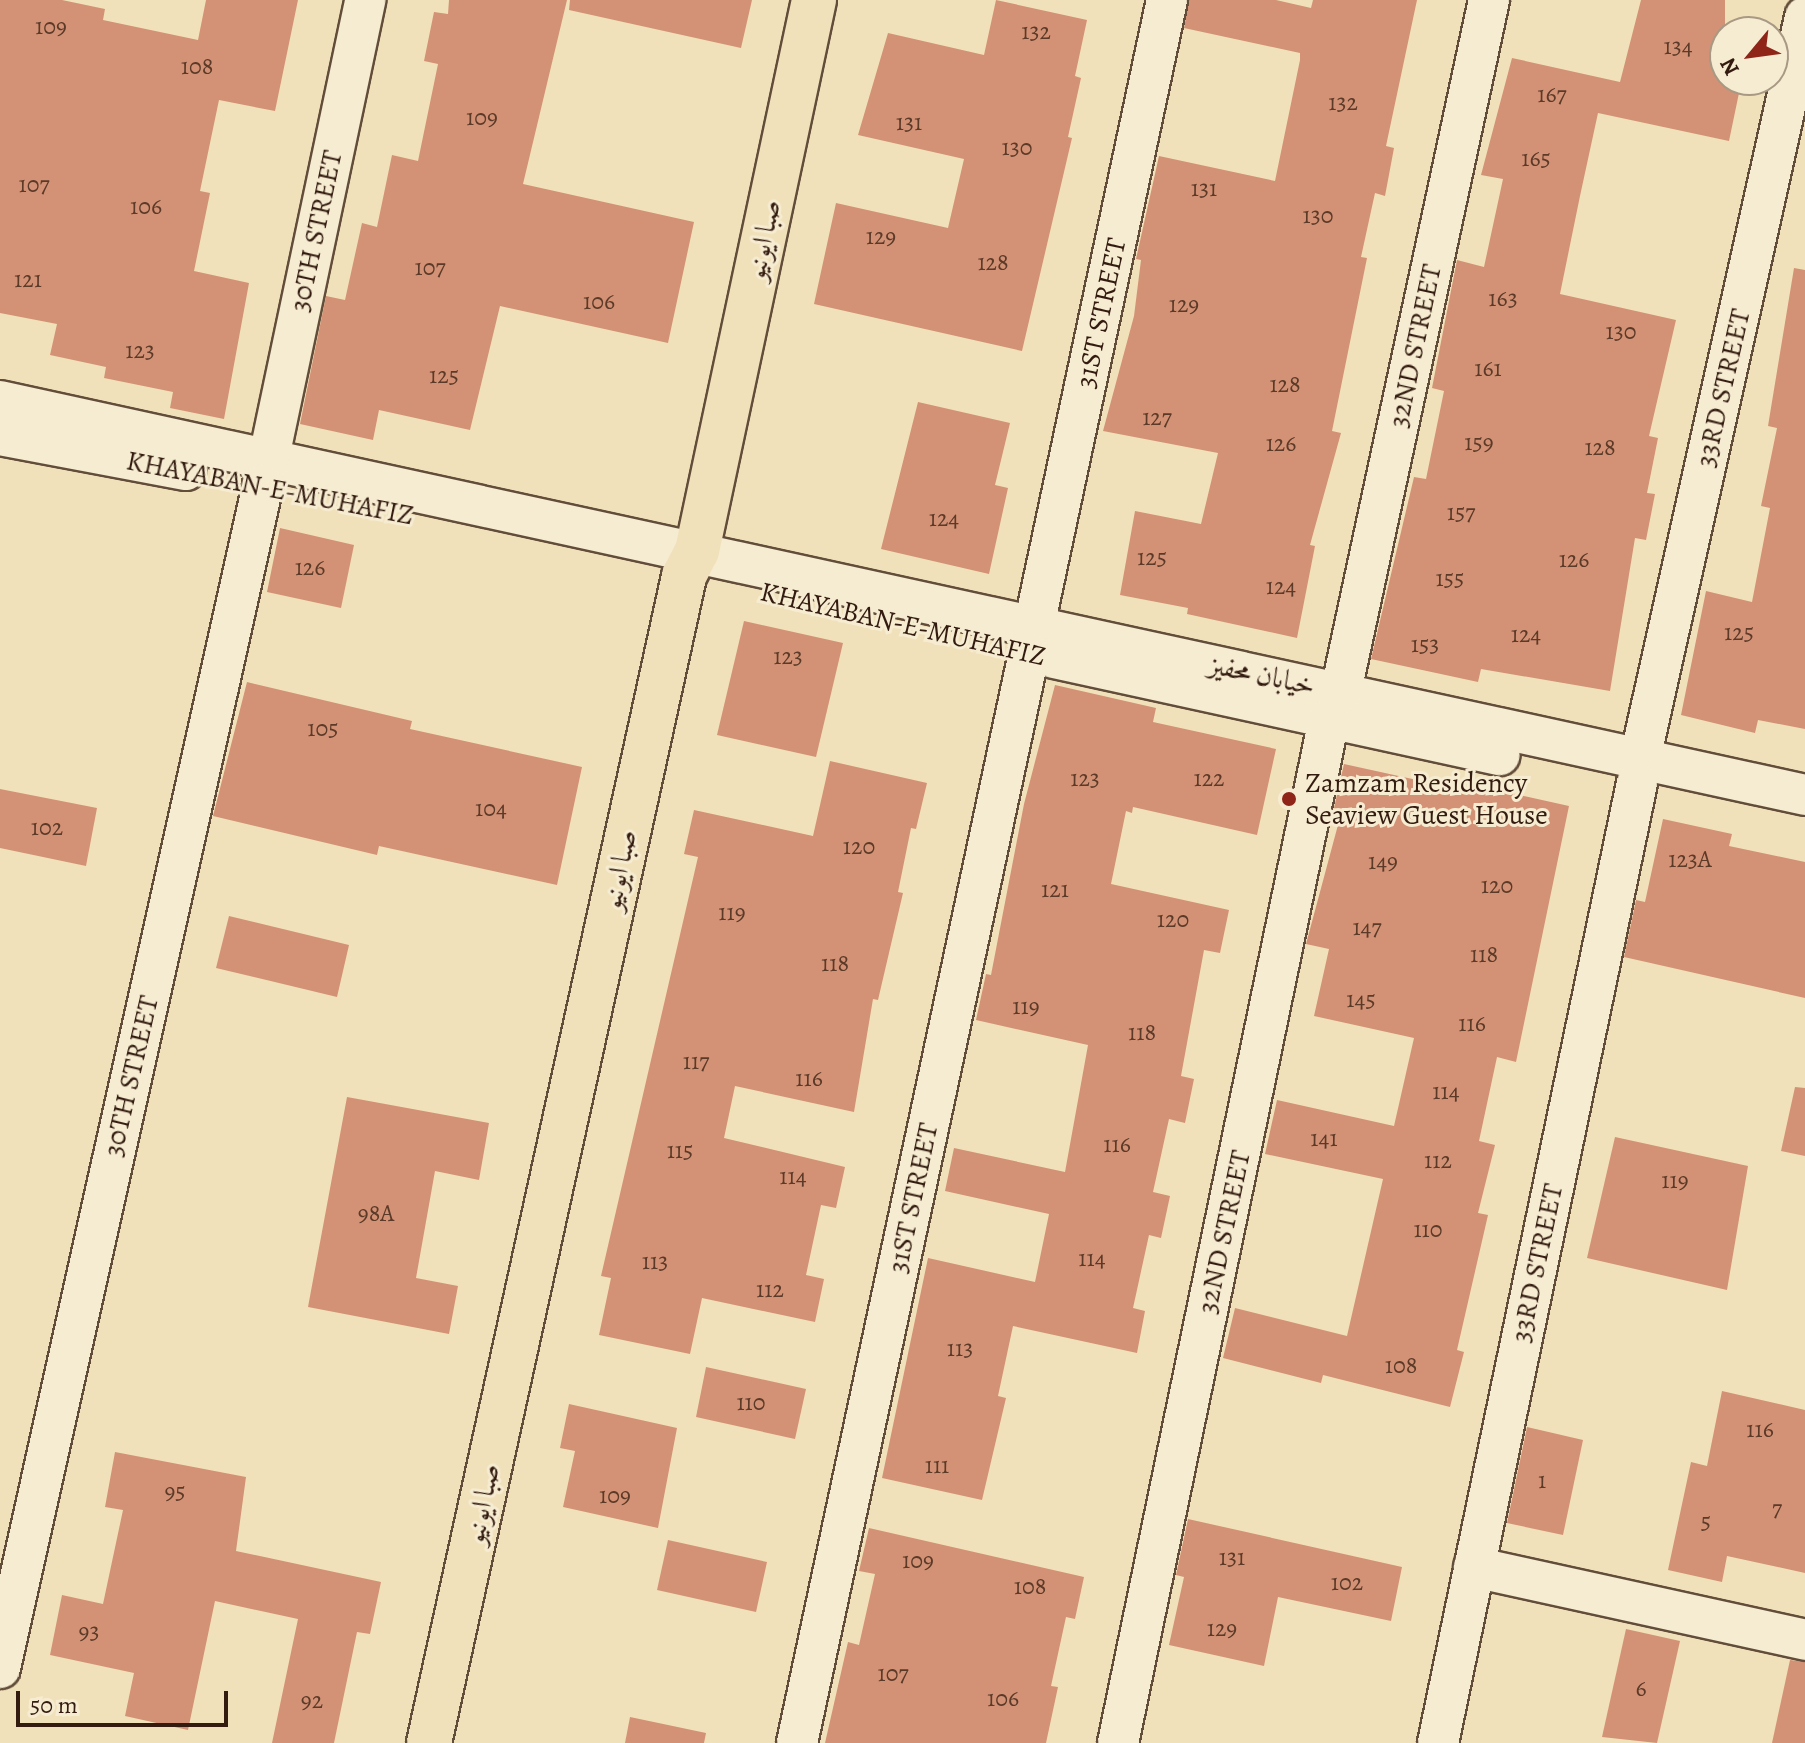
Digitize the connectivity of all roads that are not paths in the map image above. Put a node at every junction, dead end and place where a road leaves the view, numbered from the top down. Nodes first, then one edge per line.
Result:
1 (365, 0) edge
2 (814, 0) edge
3 (839, 0) edge
4 (1167, 0) edge
5 (1489, 0) edge
6 (1805, 17) edge
7 (0, 401) edge
8 (0, 435) edge
9 (265, 474) junction
10 (702, 566) junction
11 (1031, 640) junction
12 (1335, 706) junction
13 (1639, 771) junction
14 (1805, 795) edge
15 (1805, 820) edge
16 (1474, 1567) junction
17 (1805, 1640) edge
18 (0, 1668) edge
19 (429, 1743) edge
20 (454, 1743) edge
21 (797, 1743) edge
22 (1118, 1743) edge
23 (1438, 1743) edge

1 - 9 street, 30TH STREET
2 - 10 main road, صبا ایونیو
3 - 10 main road, صبا ایونیو
4 - 11 street, 31ST STREET
5 - 12 street, 32ND STREET
6 - 13 street, 33RD STREET
7 - 9 street, KHAYABAN-E-MUHAFIZ
8 - 9 street, KHAYABAN-E-MUHAFIZ
9 - 10 street, KHAYABAN-E-MUHAFIZ
9 - 18 street, 30TH STREET
10 - 11 street
10 - 19 main road, صبا ایونیو
10 - 20 main road, صبا ایونیو
11 - 12 street, KHAYABAN-E-MUHAFIZ
11 - 21 street, 31ST STREET
12 - 13 street, KHAYABAN-E-MUHAFIZ
12 - 22 street, 32ND STREET
13 - 14 street
13 - 15 street
13 - 16 street, 33RD STREET
16 - 17 street
16 - 23 street, 33RD STREET

